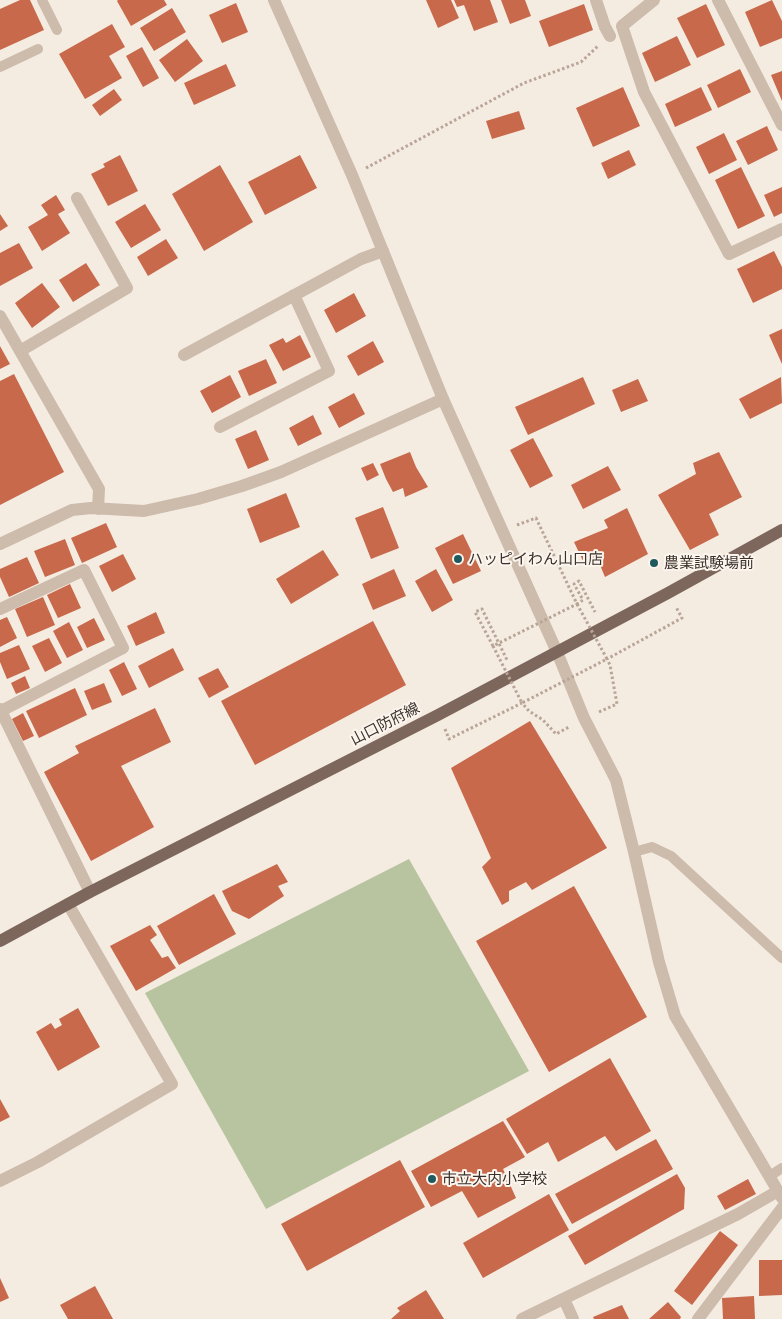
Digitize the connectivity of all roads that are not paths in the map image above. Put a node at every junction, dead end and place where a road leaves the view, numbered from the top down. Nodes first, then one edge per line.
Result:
1 (42, 0) edge
2 (274, 0) edge
3 (596, 0) edge
4 (654, 0) edge
5 (718, 0) edge
6 (57, 30) dead end
7 (610, 36) road end
8 (38, 49) dead end
9 (0, 68) edge
10 (782, 125) edge
11 (77, 198) dead end
12 (782, 230) edge
13 (382, 250) junction
14 (294, 295) junction
15 (0, 316) edge
16 (20, 351) junction
17 (184, 355) dead end
18 (443, 399) junction
19 (220, 427) dead end
20 (98, 509) junction
21 (782, 530) edge
22 (0, 544) edge
23 (0, 609) edge
24 (557, 652) junction
25 (1, 710) edge
26 (634, 852) junction
27 (90, 892) junction
28 (68, 904) junction
29 (0, 941) edge
30 (782, 958) edge
31 (782, 1168) edge
32 (770, 1176) junction
33 (0, 1181) edge
34 (780, 1195) edge
35 (782, 1208) edge
36 (564, 1299) junction
37 (522, 1319) edge
38 (574, 1319) edge
39 (698, 1319) edge

1 - 6 lane
2 - 13 street
3 - 7 street
4 - 12 street
5 - 10 street
8 - 9 lane
11 - 16 street
13 - 14 street
13 - 18 street
14 - 17 street
14 - 19 street
15 - 16 street
16 - 20 street
18 - 20 street
18 - 24 street
20 - 22 street
21 - 24 main road, 山口防府線
23 - 25 street
24 - 26 street
24 - 27 main road, 山口防府線
25 - 27 street
26 - 30 lane
26 - 32 street
27 - 28 main road, 山口防府線
28 - 29 main road, 山口防府線
28 - 33 street
31 - 32 lane
32 - 34 street
34 - 36 street
35 - 39 street
36 - 37 street
36 - 38 street

